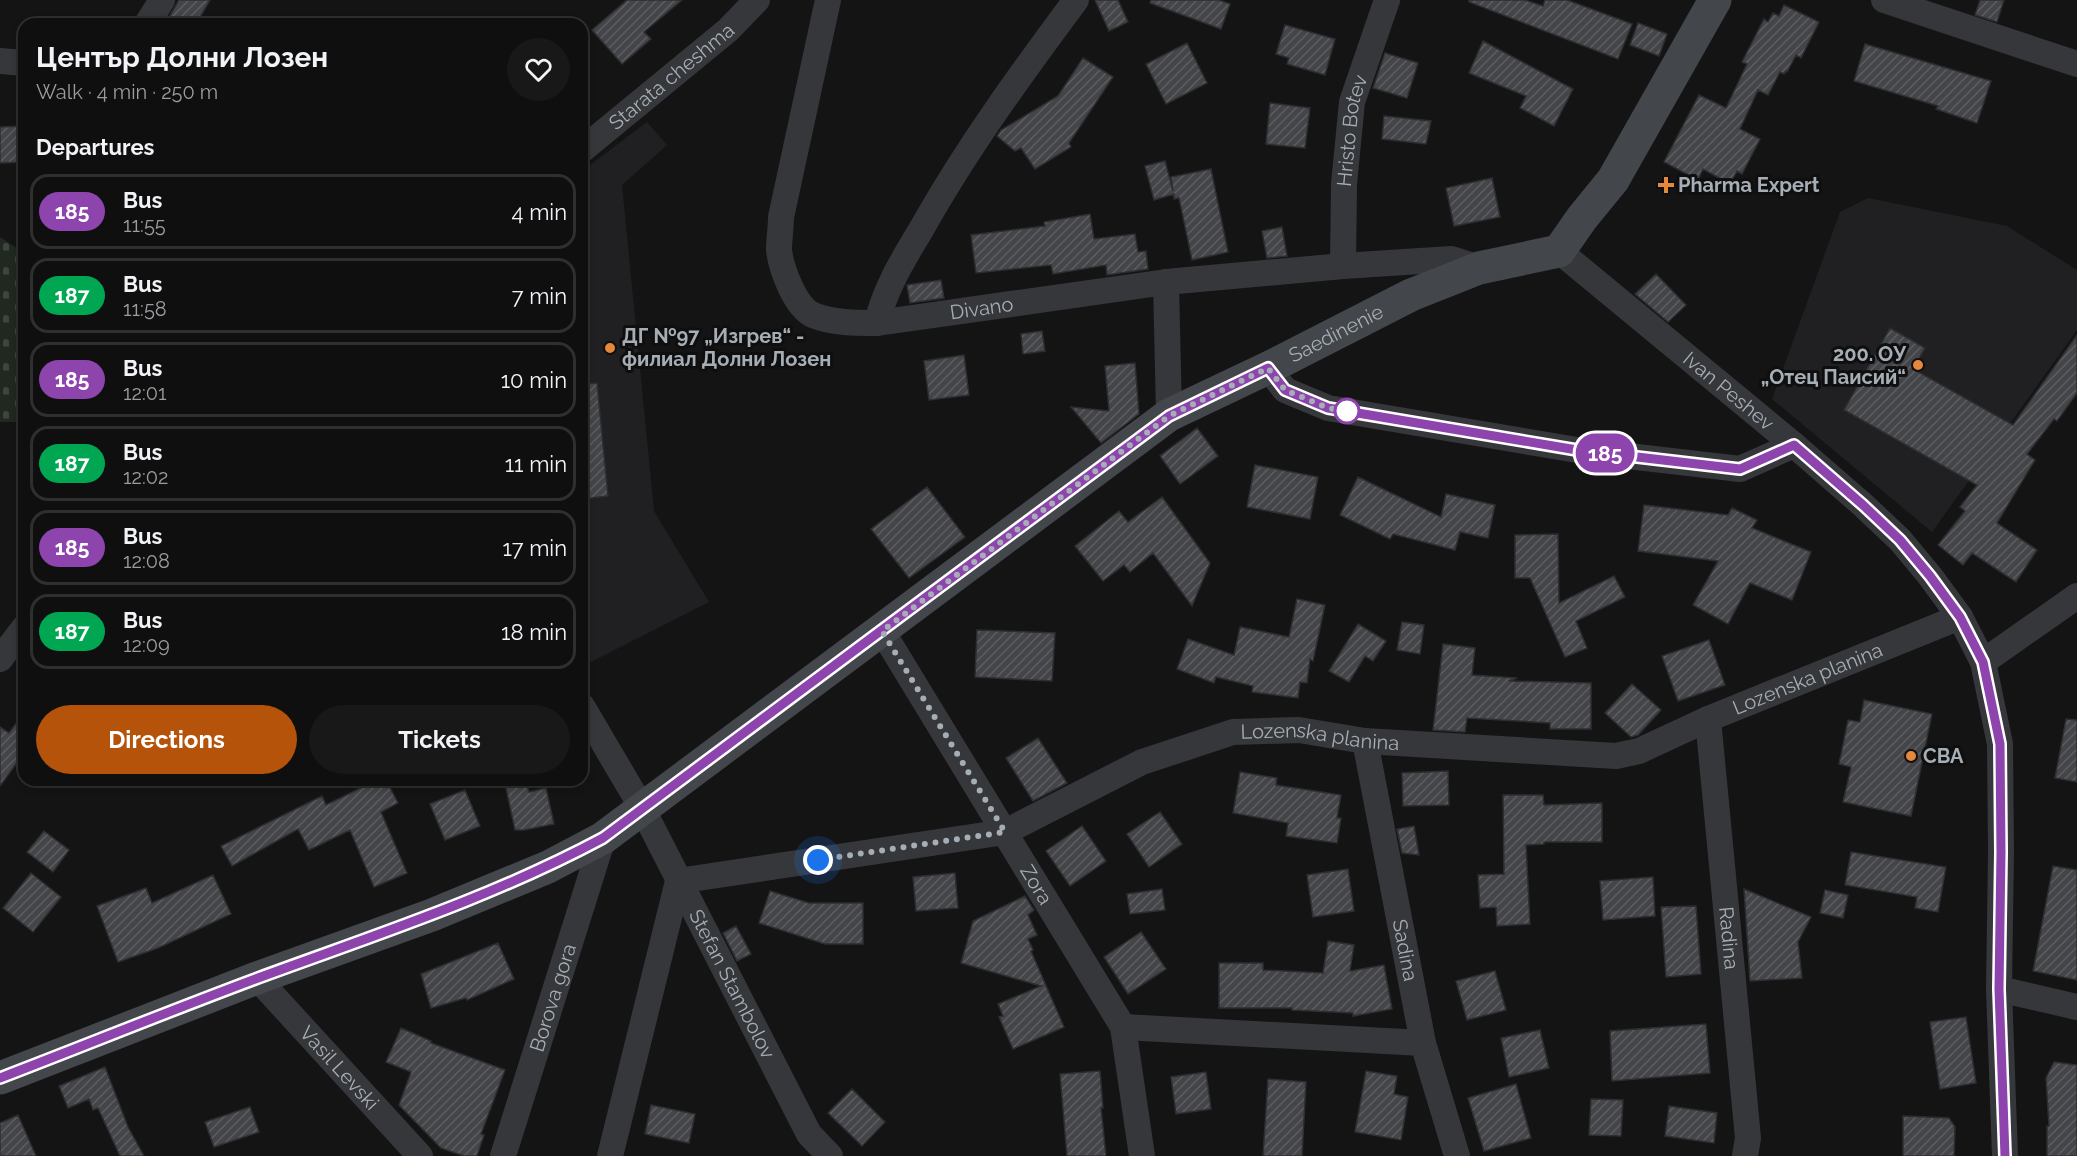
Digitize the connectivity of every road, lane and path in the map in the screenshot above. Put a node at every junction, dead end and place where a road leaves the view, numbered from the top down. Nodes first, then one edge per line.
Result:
1 (162, 0) edge
2 (757, 0) edge
3 (828, 0) edge
4 (1076, 0) edge
5 (1387, 0) edge
6 (1715, 0) edge
7 (1884, 0) edge
8 (151, 18) edge
9 (0, 61) edge
10 (18, 62) edge
11 (2077, 64) edge
12 (588, 145) edge
13 (1558, 251) junction
14 (1343, 266) junction
15 (1479, 268) junction
16 (1166, 282) junction
17 (877, 323) junction
18 (1268, 368) junction
19 (1169, 416) junction
20 (1794, 445) junction
21 (2077, 596) edge
22 (1960, 617) junction
23 (882, 631) junction
24 (18, 636) edge
25 (0, 658) edge
26 (1983, 662) junction
27 (588, 716) edge
28 (1708, 719) junction
29 (1365, 741) junction
30 (642, 808) junction
31 (1005, 832) junction
32 (603, 838) junction
33 (678, 880) junction
34 (257, 978) junction
35 (1999, 989) junction
36 (2077, 1007) edge
37 (1123, 1027) junction
38 (1423, 1043) junction
39 (0, 1078) edge
40 (420, 1156) edge
41 (503, 1156) edge
42 (610, 1156) edge
43 (830, 1156) edge
44 (1142, 1156) edge
45 (1457, 1156) edge
46 (1745, 1156) edge
47 (2005, 1156) edge

1 - 8 street
2 - 12 street, Starata cheshma
3 - 17 street, Divano
4 - 17 street
5 - 14 street, Hristo Botev
6 - 13 street
7 - 11 street
9 - 10 street
13 - 15 street, Saedinenie
13 - 20 street, Ivan Peshev
14 - 15 street, Divano
14 - 16 street, Divano
15 - 18 street, Saedinenie
16 - 17 street, Divano
16 - 19 street
18 - 19 street, Saedinenie
18 - 20 street
19 - 23 street, Saedinenie
20 - 22 street, Ivan Peshev
21 - 26 street
22 - 26 street, Ivan Peshev
22 - 28 street, Lozenska planina
23 - 30 street, Saedinenie
23 - 31 street, Zora
24 - 25 street
26 - 35 street, Ivan Peshev
27 - 30 street, Stefan Stambolov
28 - 29 street, Lozenska planina
28 - 46 street, Radina
29 - 31 street, Lozenska planina
29 - 38 street, Sadina
30 - 32 street, Saedinenie
30 - 33 street, Stefan Stambolov
31 - 33 street, Lozenska planina
31 - 37 street, Zora
32 - 34 street, Saedinenie
32 - 41 street, Borova gora
33 - 42 street
33 - 43 street, Stefan Stambolov
34 - 39 street, Saedinenie
34 - 40 street, Vasil Levski
35 - 36 street
35 - 47 street, Ivan Peshev
37 - 38 street
37 - 44 street, Zora
38 - 45 street, Sadina

